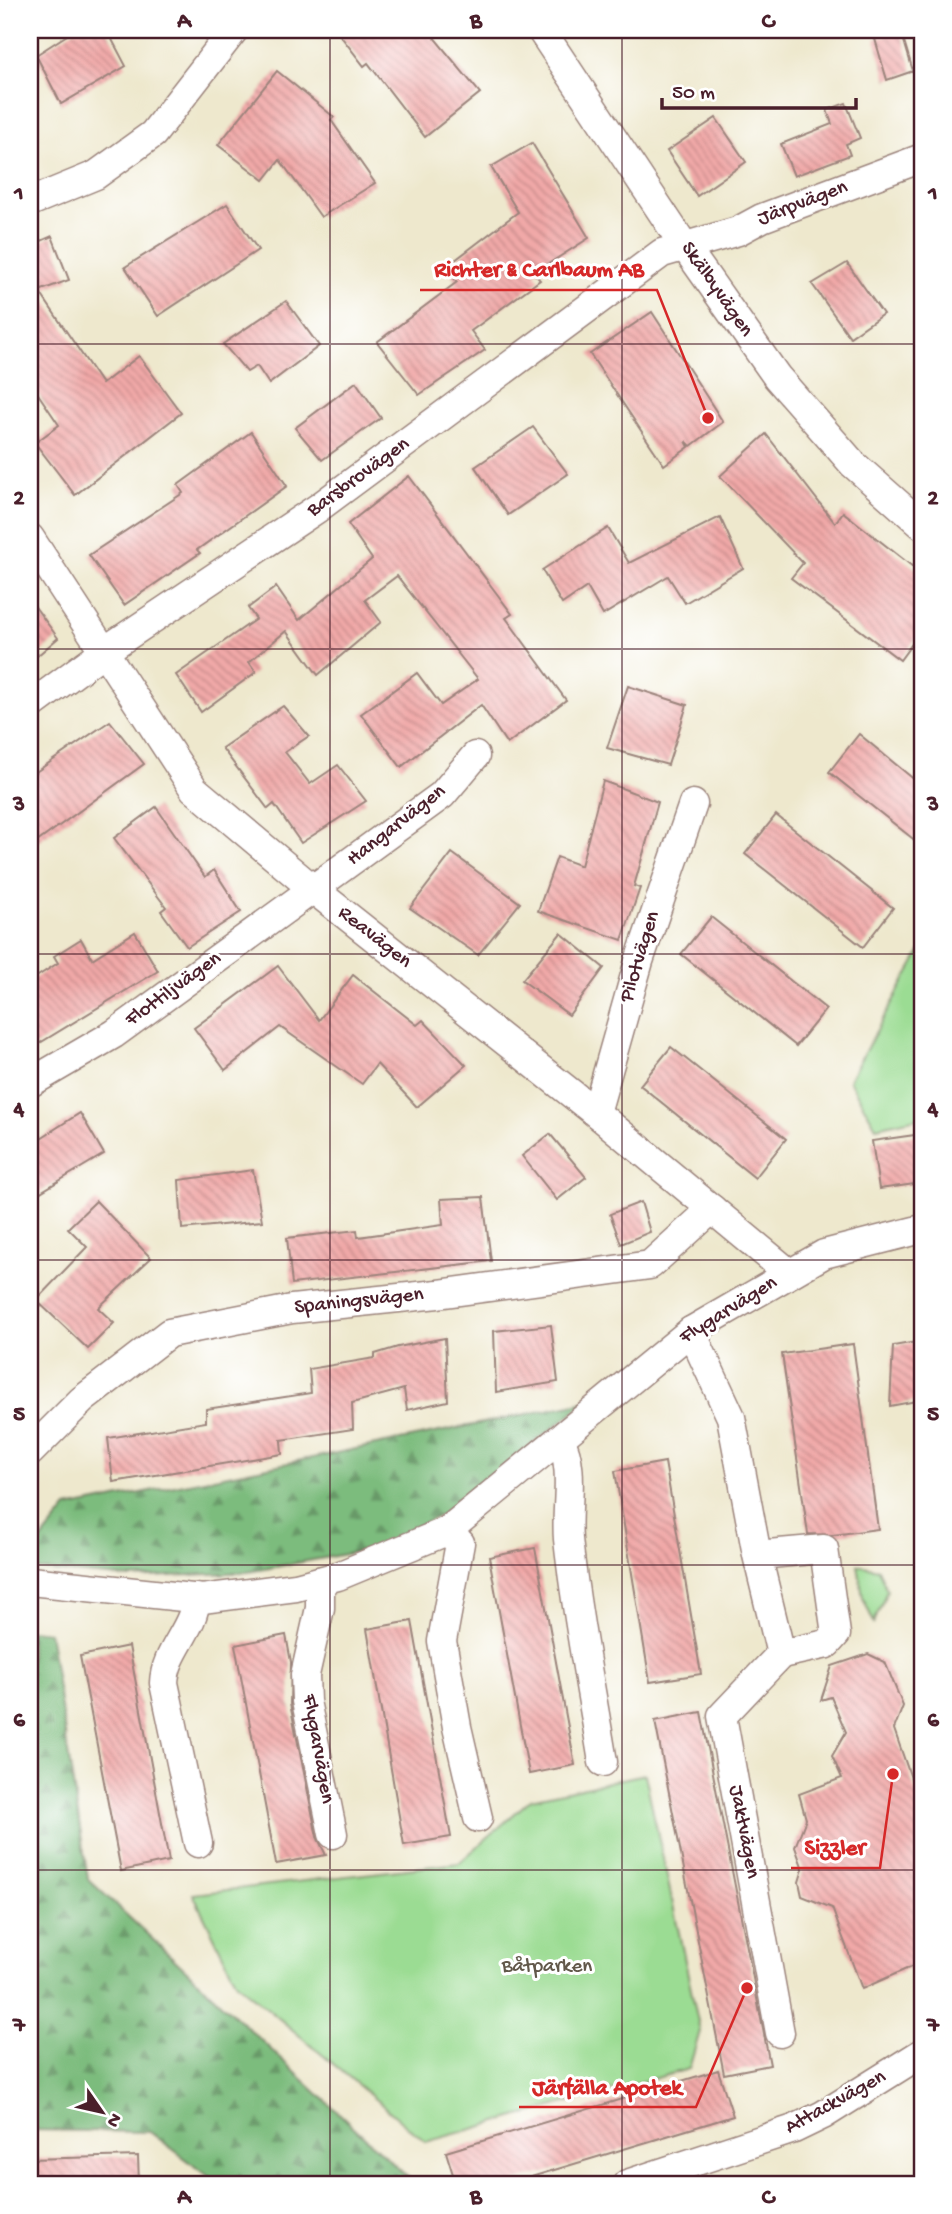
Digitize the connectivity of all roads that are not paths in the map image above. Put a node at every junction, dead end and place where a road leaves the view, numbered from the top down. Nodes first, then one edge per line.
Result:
1 (234, 30) edge
2 (541, 30) edge
3 (922, 158) edge
4 (30, 202) edge
5 (683, 244) junction
6 (922, 525) edge
7 (30, 538) edge
8 (103, 652) junction
9 (30, 706) edge
10 (475, 756) dead end
11 (693, 804) dead end
12 (313, 889) junction
13 (30, 1083) edge
14 (596, 1113) junction
15 (712, 1209) junction
16 (922, 1229) edge
17 (789, 1273) junction
18 (691, 1331) junction
19 (560, 1439) junction
20 (30, 1452) edge
21 (447, 1531) junction
22 (757, 1555) junction
23 (30, 1581) edge
24 (320, 1581) junction
25 (196, 1598) junction
26 (780, 1654) junction
27 (603, 1762) dead end
28 (478, 1818) dead end
29 (333, 1834) dead end
30 (198, 1843) dead end
31 (779, 2033) dead end
32 (922, 2053) edge
33 (627, 2184) edge

1 - 4 street
2 - 5 street, Skälbyvägen
3 - 5 street, Järpvägen
5 - 6 street, Skälbyvägen
5 - 8 street, Barsbrovägen
7 - 8 street, Reavägen
8 - 9 street, Barsbrovägen
8 - 12 street, Reavägen
10 - 12 street, Hangarvägen
11 - 14 street, Pilotvägen
12 - 13 street, Flottiljvägen
12 - 14 street, Reavägen
14 - 15 street, Reavägen
15 - 17 street, Reavägen
15 - 20 street, Spaningsvägen
16 - 17 street, Flygarvägen
17 - 18 street, Flygarvägen
18 - 19 street, Flygarvägen
18 - 22 street
19 - 21 street, Flygarvägen
19 - 27 street
21 - 24 street, Flygarvägen
21 - 28 street
22 - 26 street
22 - 26 street
23 - 25 street, Flygarvägen
24 - 25 street, Flygarvägen
24 - 29 street, Flygarvägen
25 - 30 street
26 - 31 street, Jaktvägen
32 - 33 street, Attackvägen

